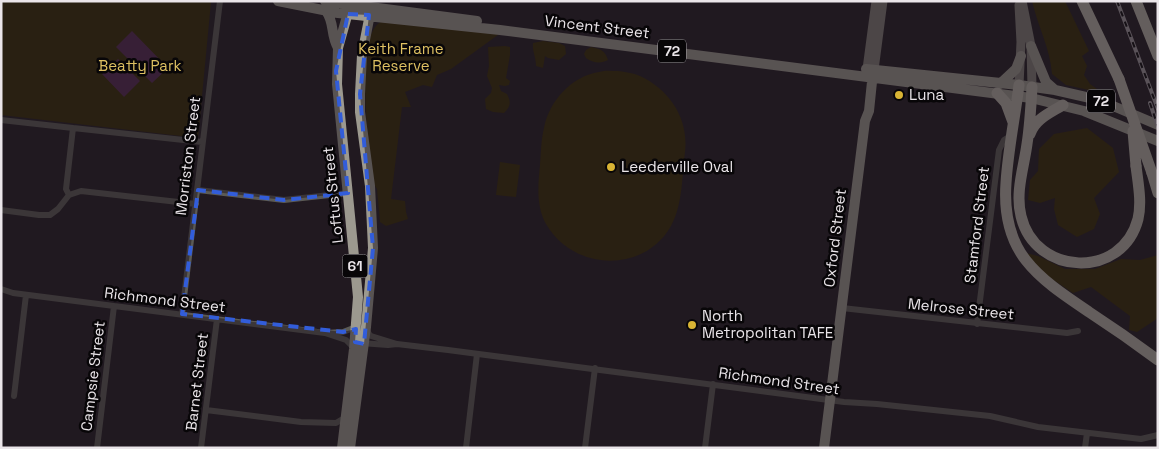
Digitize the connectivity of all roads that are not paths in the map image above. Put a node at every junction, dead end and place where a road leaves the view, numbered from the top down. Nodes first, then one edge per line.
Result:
1 (220, 1) edge
2 (278, 1) edge
3 (876, 1) edge
4 (883, 1) edge
5 (1018, 1) edge
6 (1022, 1) edge
7 (1082, 1) edge
8 (1136, 1) edge
9 (325, 6) edge
10 (350, 6) edge
11 (371, 8) edge
12 (1032, 46) junction
13 (338, 48) junction
14 (1021, 56) junction
15 (1158, 56) edge
16 (867, 72) junction
17 (998, 88) junction
18 (1018, 90) junction
19 (1055, 90) junction
20 (1032, 92) junction
21 (1063, 105) junction
22 (1132, 114) junction
23 (1, 120) edge
24 (1014, 123) junction
25 (1158, 125) edge
26 (73, 128) junction
27 (1012, 136) junction
28 (1158, 141) edge
29 (202, 142) junction
30 (1027, 143) junction
31 (198, 190) junction
32 (348, 193) junction
33 (1158, 193) edge
34 (69, 195) junction
35 (196, 204) junction
36 (1, 210) edge
37 (1, 289) edge
38 (26, 295) junction
39 (114, 306) junction
40 (842, 308) junction
41 (182, 314) junction
42 (217, 319) junction
43 (977, 324) junction
44 (361, 327) junction
45 (1078, 331) dead end
46 (325, 333) junction
47 (397, 344) junction
48 (358, 345) junction
49 (478, 354) junction
50 (1158, 360) edge
51 (595, 368) junction
52 (713, 384) junction
53 (14, 396) dead end
54 (830, 400) junction
55 (206, 410) junction
56 (346, 417) junction
57 (1087, 433) junction
58 (1158, 435) edge
59 (97, 448) edge
60 (201, 448) edge
61 (342, 448) edge
62 (350, 448) edge
63 (466, 448) edge
64 (585, 448) edge
65 (705, 448) edge
66 (824, 448) edge
67 (1085, 448) edge

1 - 29 street, Morriston Street
2 - 9 main road, Vincent Street / 72
3 - 16 main road, Oxford Street
4 - 16 main road, Oxford Street
5 - 14 main road
6 - 12 main road
7 - 22 highway, bridge
8 - 15 highway
9 - 10 main road, Vincent Street / 72
9 - 13 main road
10 - 11 main road, Vincent Street / 72
10 - 13 main road, Loftus Street / 61
11 - 16 main road, Vincent Street / 72
11 - 16 main road, Vincent Street / 72
11 - 44 main road, Loftus Street / 61
12 - 19 main road
12 - 20 main road
13 - 32 main road, Loftus Street / 61
14 - 17 main road
14 - 18 main road
16 - 17 main road, Vincent Street / 72
16 - 40 main road, Oxford Street
17 - 18 main road, Vincent Street / 72
17 - 24 highway
18 - 20 main road, Vincent Street / 72
18 - 24 highway
19 - 20 main road, 72
19 - 25 main road, 72
20 - 21 main road, 72
20 - 30 highway
21 - 28 main road, 72
21 - 30 highway
22 - 30 highway, bridge
22 - 33 highway, bridge
23 - 26 street
24 - 27 highway
26 - 29 street
26 - 34 street
27 - 43 street, Stamford Street
27 - 50 highway
29 - 31 street, Morriston Street
31 - 32 street
31 - 35 street, Morriston Street
32 - 44 main road, Loftus Street / 61
34 - 35 street
34 - 36 street
35 - 41 street, Morriston Street
37 - 38 street, Richmond Street
38 - 39 street, Richmond Street
38 - 53 street
39 - 41 street, Richmond Street
39 - 59 street, Campsie Street
40 - 43 street, Melrose Street
40 - 54 main road, Oxford Street
41 - 42 street, Richmond Street
42 - 46 street, Richmond Street
42 - 55 street, Barnet Street
43 - 45 street, Melrose Street
44 - 46 street, Richmond Street
44 - 47 street, Richmond Street
44 - 48 main road, Loftus Street / 61
46 - 48 street, Richmond Street
47 - 48 street, Richmond Street
47 - 49 street, Richmond Street
48 - 56 main road, Loftus Street / 61
48 - 62 main road, Loftus Street / 61
49 - 51 street, Richmond Street
49 - 63 street
51 - 52 street, Richmond Street
51 - 64 street
52 - 54 street, Richmond Street
52 - 65 street
54 - 57 street, Richmond Street
54 - 66 main road, Oxford Street
55 - 56 street
55 - 60 street, Barnet Street
56 - 61 main road, Loftus Street / 61
57 - 58 street, Richmond Street
57 - 67 street

